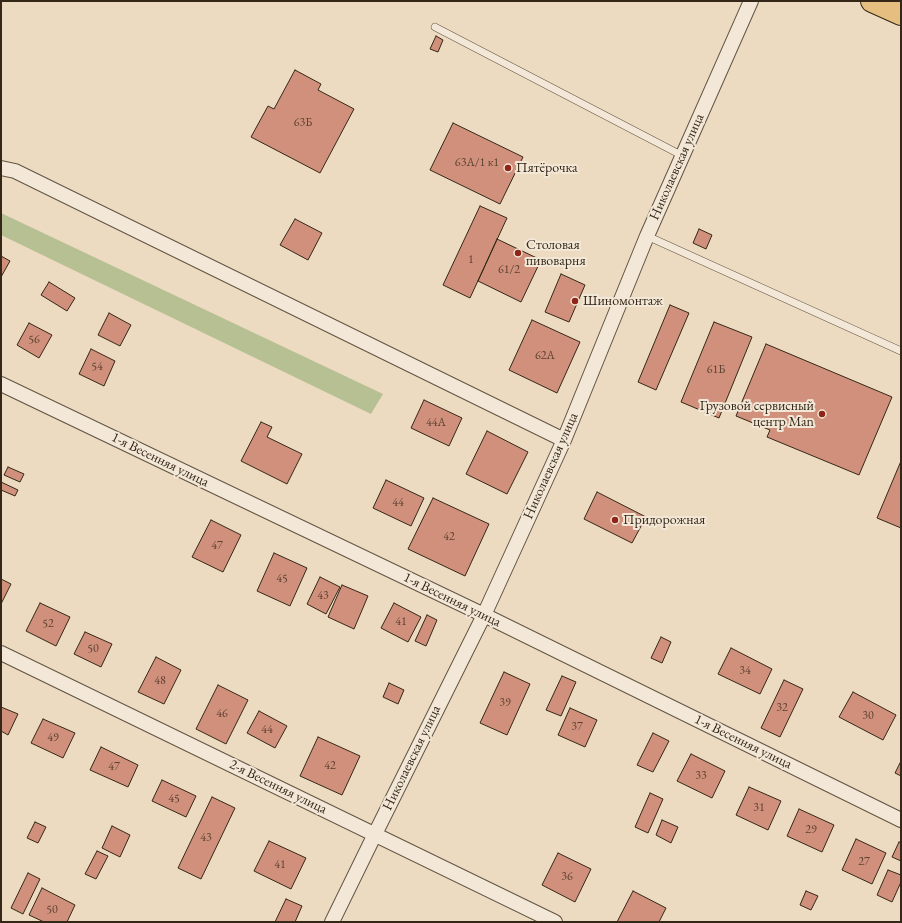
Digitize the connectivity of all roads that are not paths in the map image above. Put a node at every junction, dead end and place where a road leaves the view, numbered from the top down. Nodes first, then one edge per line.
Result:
1 (751, 1) edge
2 (872, 1) edge
3 (901, 14) edge
4 (435, 27) dead end
5 (682, 156) junction
6 (1, 168) edge
7 (646, 236) junction
8 (901, 351) edge
9 (1, 384) edge
10 (564, 440) junction
11 (484, 615) junction
12 (1, 653) edge
13 (901, 820) edge
14 (374, 834) junction
15 (332, 922) edge
16 (555, 922) edge

1 - 5 street, Николаевская улица
2 - 3 main road
4 - 5 lane
5 - 7 street, Николаевская улица
6 - 10 street
7 - 8 lane
7 - 10 street, Николаевская улица
9 - 11 street, 1-я Весенняя улица
10 - 11 street, Николаевская улица
11 - 13 street, 1-я Весенняя улица
11 - 14 street, Николаевская улица
12 - 14 street, 2-я Весенняя улица
14 - 15 street, Николаевская улица
14 - 16 street, 2-я Весенняя улица

